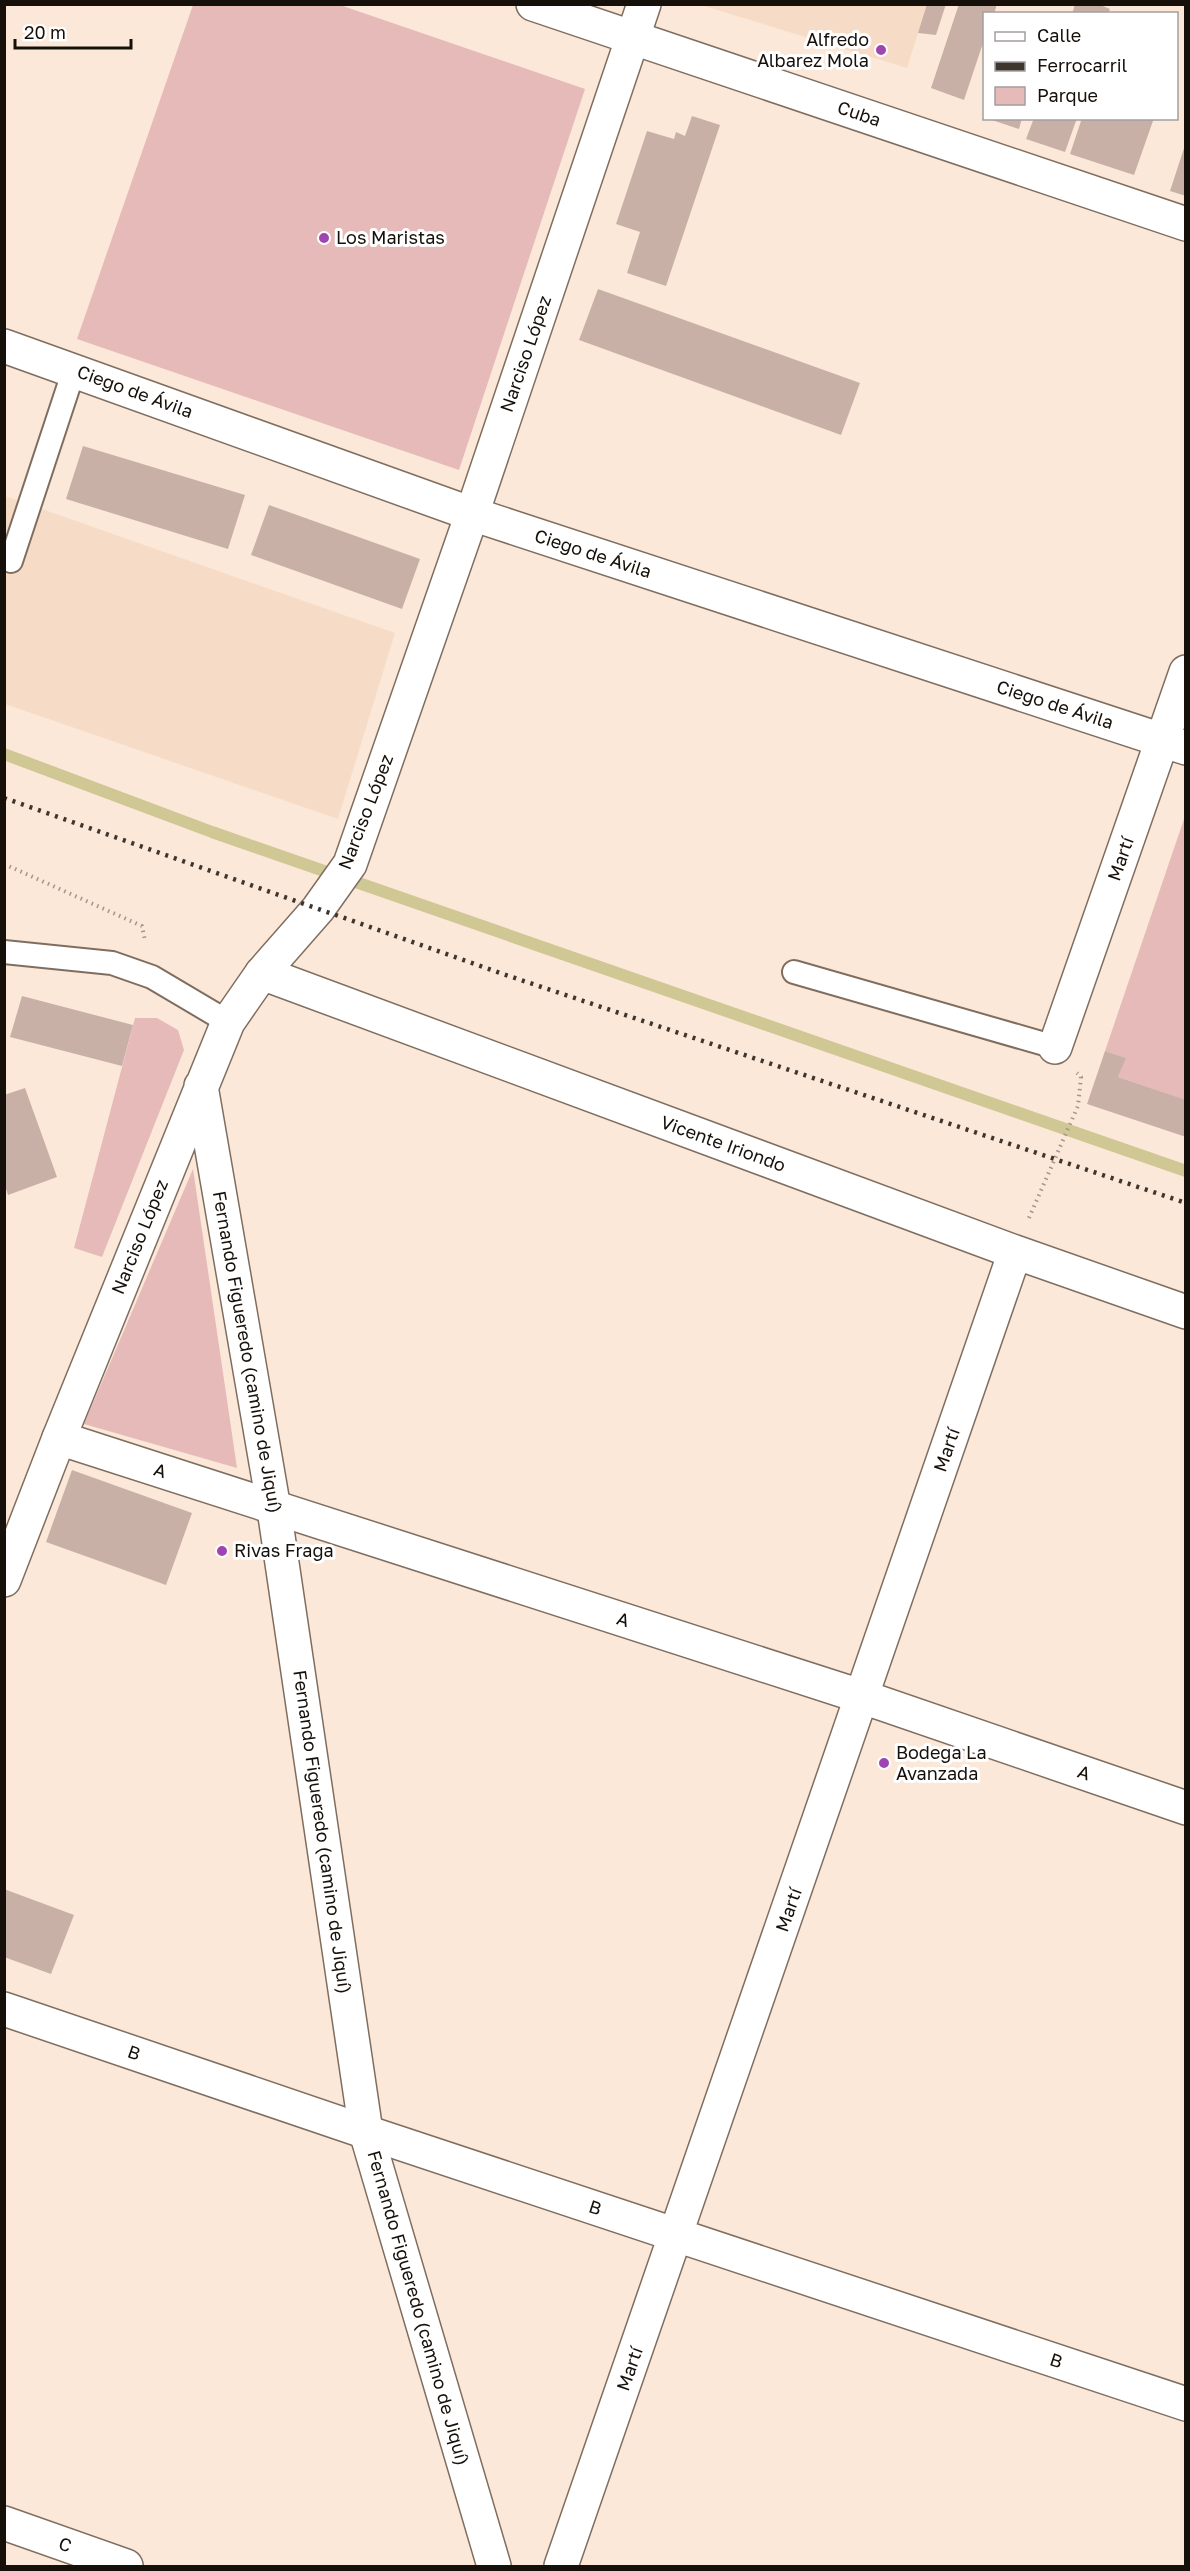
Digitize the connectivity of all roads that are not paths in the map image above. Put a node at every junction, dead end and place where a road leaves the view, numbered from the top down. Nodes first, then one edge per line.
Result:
1 (533, 4) edge
2 (644, 4) edge
3 (633, 38) junction
4 (1185, 224) edge
5 (4, 346) edge
6 (74, 370) junction
7 (472, 514) junction
8 (11, 561) dead end
9 (1185, 672) edge
10 (1174, 744) edge
11 (4, 952) edge
12 (794, 972) dead end
13 (262, 973) junction
14 (228, 1022) junction
15 (1055, 1047) joint
16 (201, 1086) junction
17 (1015, 1252) junction
18 (1185, 1312) edge
19 (59, 1438) junction
20 (274, 1509) junction
21 (4, 1580) edge
22 (862, 1697) junction
23 (1185, 1808) edge
24 (4, 2009) edge
25 (366, 2132) junction
26 (677, 2235) junction
27 (1185, 2404) edge
28 (4, 2523) edge
29 (126, 2566) edge
30 (494, 2566) edge
31 (561, 2566) edge

1 - 3 street, Cuba
2 - 3 street, Narciso López
3 - 4 street, Cuba
3 - 7 street, Narciso López
5 - 6 street, Ciego de Ávila
6 - 7 street, Ciego de Ávila
6 - 8 lane
7 - 10 street, Ciego de Ávila
7 - 13 street, Narciso López
9 - 10 street, Martí
10 - 15 street, Martí
11 - 14 lane
12 - 15 lane
13 - 14 street, Narciso López
13 - 17 street, Vicente Iriondo
14 - 16 street, Narciso López
16 - 19 street, Narciso López
16 - 20 street, Fernando Figueredo (camino de Jiquí)
17 - 18 street, Vicente Iriondo
17 - 22 street, Martí
19 - 20 street, A
19 - 21 street, Narciso López
20 - 22 street, A
20 - 25 street, Fernando Figueredo (camino de Jiquí)
22 - 23 street, A
22 - 26 street, Martí
24 - 25 street, B
25 - 26 street, B
25 - 30 street, Fernando Figueredo (camino de Jiquí)
26 - 27 street, B
26 - 31 street, Martí
28 - 29 street, C

